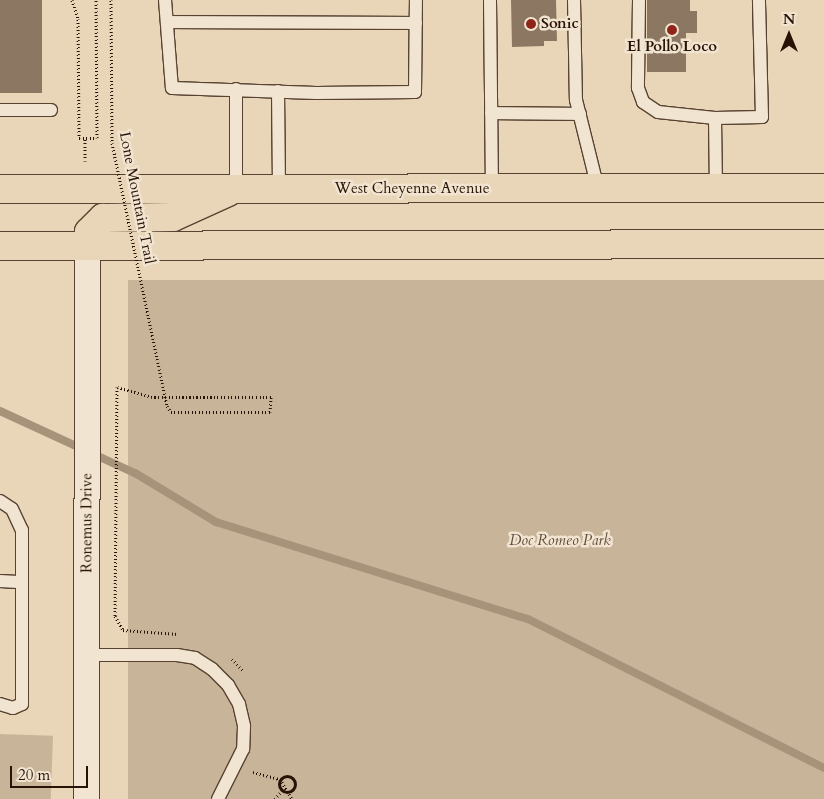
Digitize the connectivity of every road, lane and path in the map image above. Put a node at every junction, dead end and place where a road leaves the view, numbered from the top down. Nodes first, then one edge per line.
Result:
1 (72, 0) edge
2 (96, 0) edge
3 (111, 0) edge
4 (165, 0) edge
5 (416, 0) edge
6 (490, 0) edge
7 (574, 0) edge
8 (639, 0) edge
9 (759, 0) edge
10 (167, 22) junction
11 (416, 23) junction
12 (236, 89) junction
13 (278, 91) junction
14 (0, 110) edge
15 (51, 110) dead end
16 (491, 113) junction
17 (580, 114) junction
18 (715, 118) junction
19 (85, 138) junction
20 (85, 161) dead end
21 (824, 188) edge
22 (0, 189) edge
23 (236, 189) junction
24 (279, 189) junction
25 (492, 189) junction
26 (598, 189) junction
27 (716, 189) junction
28 (824, 244) edge
29 (0, 246) edge
30 (87, 246) junction
31 (116, 486) dead end
32 (0, 501) edge
33 (0, 582) edge
34 (22, 582) junction
35 (87, 655) junction
36 (0, 704) edge
37 (282, 790) junction
38 (86, 799) edge
39 (218, 799) edge
40 (275, 799) edge

1 - 19 path
2 - 19 path, Lone Mountain Trail
3 - 31 path, Lone Mountain Trail, bridge
4 - 10 lane
5 - 11 lane
6 - 16 lane
7 - 17 lane
8 - 18 lane
9 - 18 lane
10 - 11 lane
10 - 12 lane
11 - 13 lane
12 - 13 lane
12 - 23 lane
13 - 24 lane
14 - 15 lane
16 - 17 lane
16 - 25 lane
17 - 26 lane
18 - 27 lane
19 - 20 path
21 - 27 main road, West Cheyenne Avenue
22 - 23 main road, West Cheyenne Avenue
23 - 24 main road, West Cheyenne Avenue
23 - 30 main road
24 - 25 main road, West Cheyenne Avenue
25 - 26 main road, West Cheyenne Avenue
26 - 27 main road, West Cheyenne Avenue
28 - 30 main road
29 - 30 main road
30 - 35 street, Ronemus Drive
32 - 34 lane
33 - 34 lane
34 - 36 lane
35 - 38 street, Ronemus Drive
35 - 39 lane
37 - 37 path
37 - 40 path

